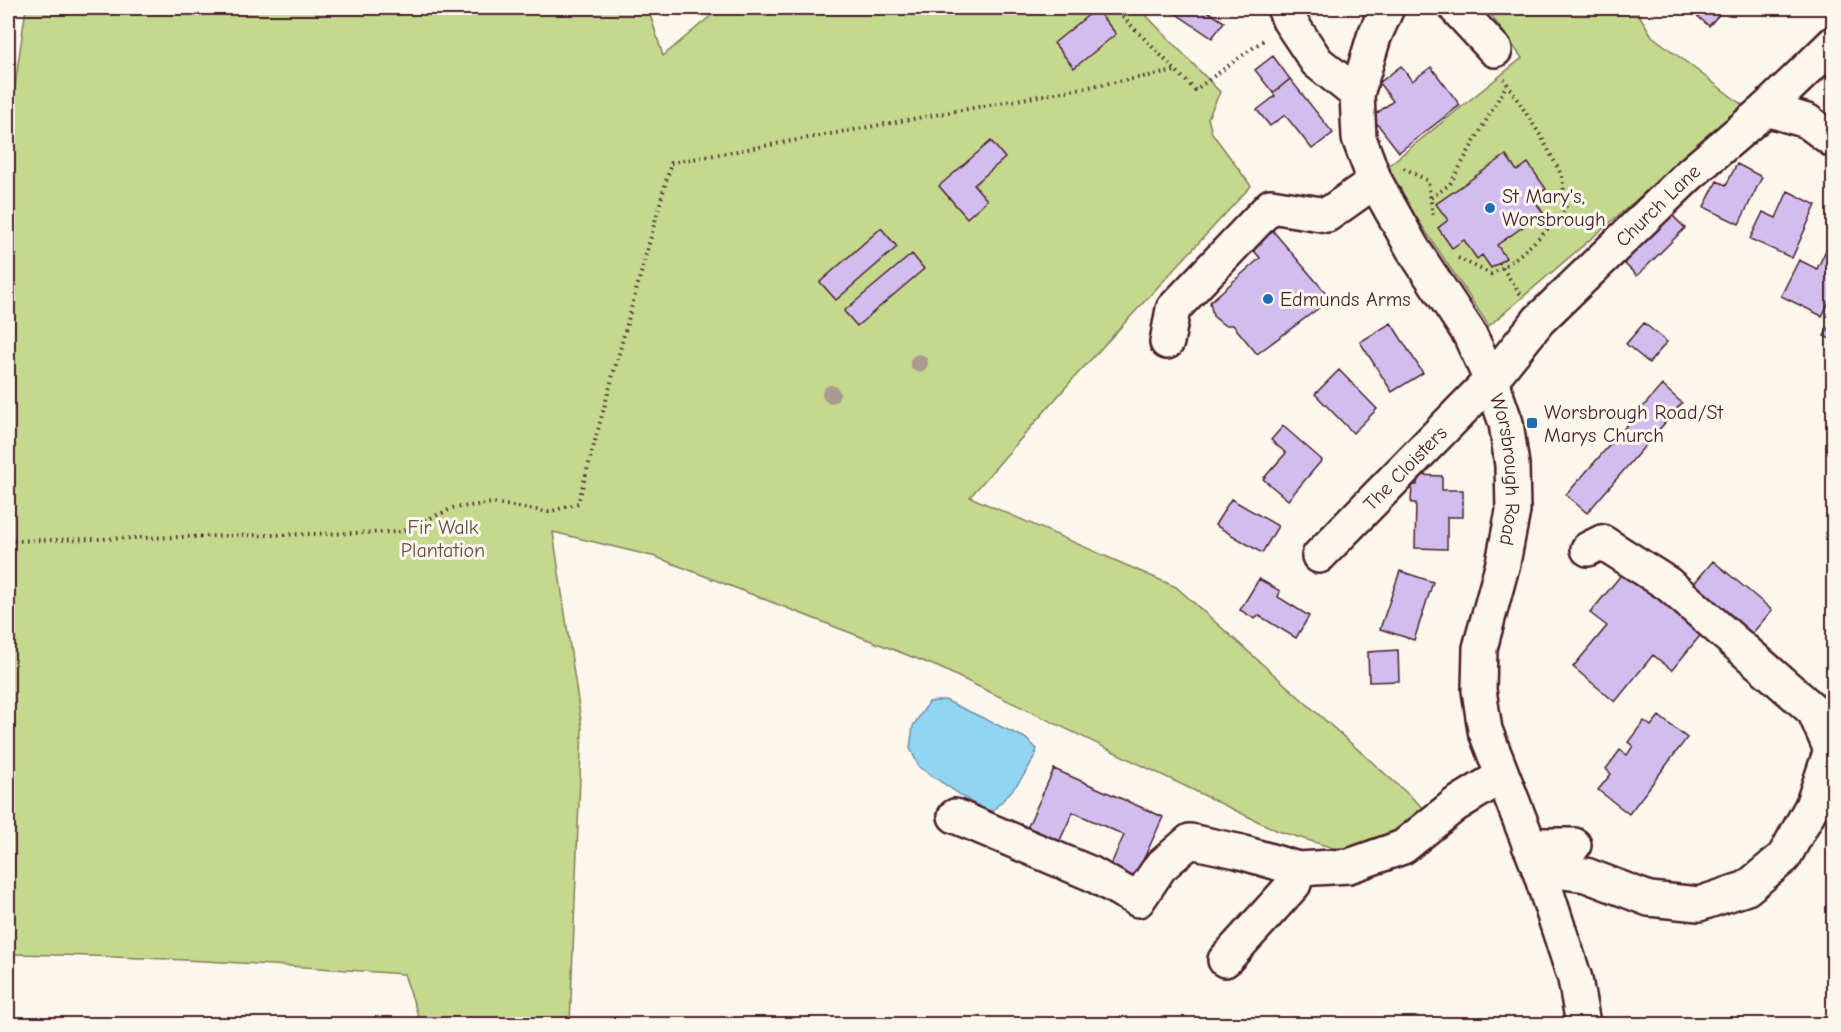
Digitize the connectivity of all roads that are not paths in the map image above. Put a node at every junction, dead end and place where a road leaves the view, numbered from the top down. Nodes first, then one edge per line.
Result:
1 (1387, 8) edge
2 (1456, 8) edge
3 (1287, 14) edge
4 (1833, 43) edge
5 (1498, 63) road end
6 (1358, 94) junction
7 (1766, 109) junction
8 (1833, 141) edge
9 (1388, 174) junction
10 (1167, 342) dead end
11 (1491, 380) junction
12 (1588, 549) dead end
13 (1319, 556) dead end
14 (1502, 776) junction
15 (955, 816) dead end
16 (1574, 844) dead end
17 (1534, 857) junction
18 (1298, 868) junction
19 (1225, 960) dead end
20 (1583, 1024) edge

1 - 6 street, Worsbrough Road
2 - 5 street
3 - 6 street
4 - 7 street, Church Lane
6 - 9 street, Worsbrough Road
7 - 8 street
7 - 11 street, Church Lane
9 - 10 street
9 - 11 street, Worsbrough Road
11 - 13 street, The Cloisters
11 - 14 street, Worsbrough Road
12 - 17 street
14 - 17 street, Worsbrough Road
14 - 18 street
15 - 18 street
16 - 17 street
17 - 20 street, Worsbrough Road
18 - 19 street

